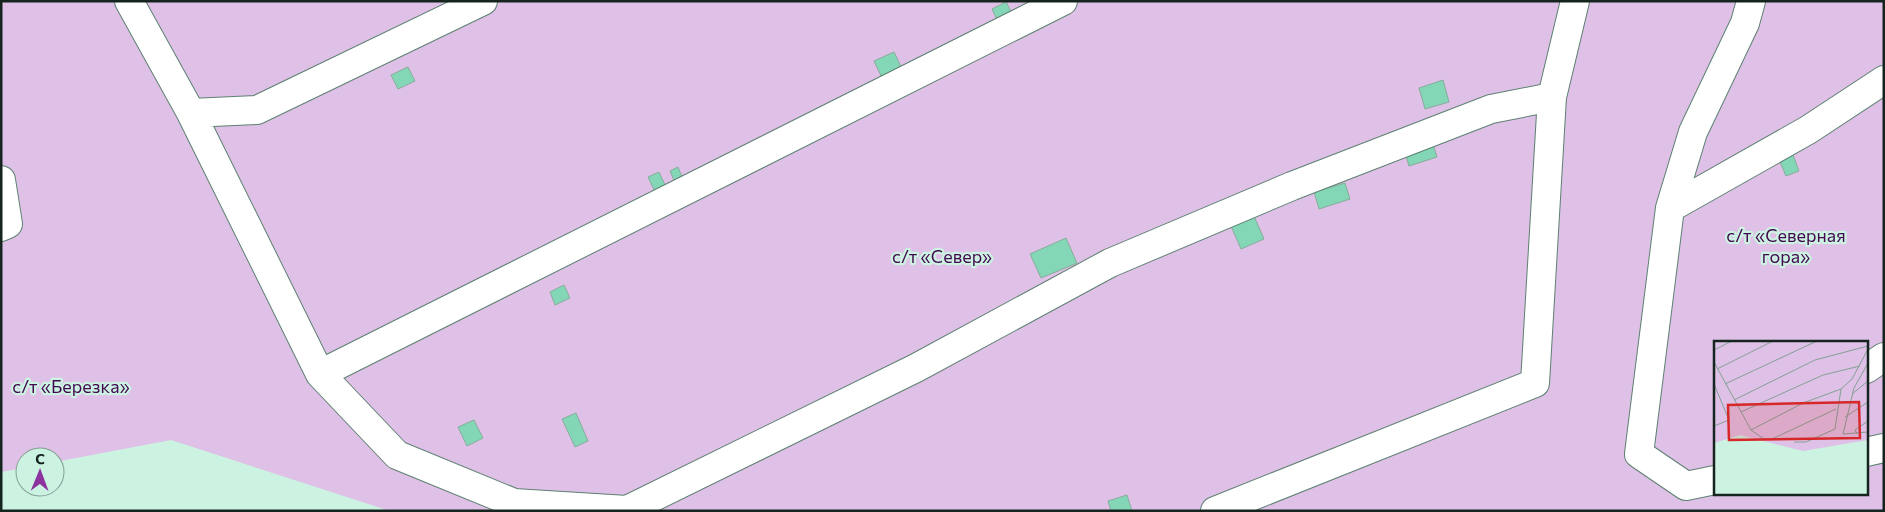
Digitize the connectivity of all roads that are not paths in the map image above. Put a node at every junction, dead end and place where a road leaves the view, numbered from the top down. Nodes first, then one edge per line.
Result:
1 (129, 1) edge
2 (483, 1) edge
3 (1062, 1) edge
4 (1575, 1) edge
5 (1751, 1) edge
6 (1884, 80) edge
7 (1552, 98) junction
8 (191, 113) junction
9 (1, 180) edge
10 (1670, 208) junction
11 (1, 227) edge
12 (1884, 357) edge
13 (1868, 368) edge
14 (320, 374) junction
15 (1884, 448) edge
16 (1868, 452) edge
17 (1714, 480) edge
18 (1215, 511) edge

1 - 8 lane
2 - 8 lane
3 - 14 lane
4 - 7 lane
5 - 10 lane
6 - 10 lane
7 - 14 lane
7 - 18 lane
8 - 14 lane
9 - 11 lane
10 - 17 lane
12 - 13 lane
15 - 16 lane

